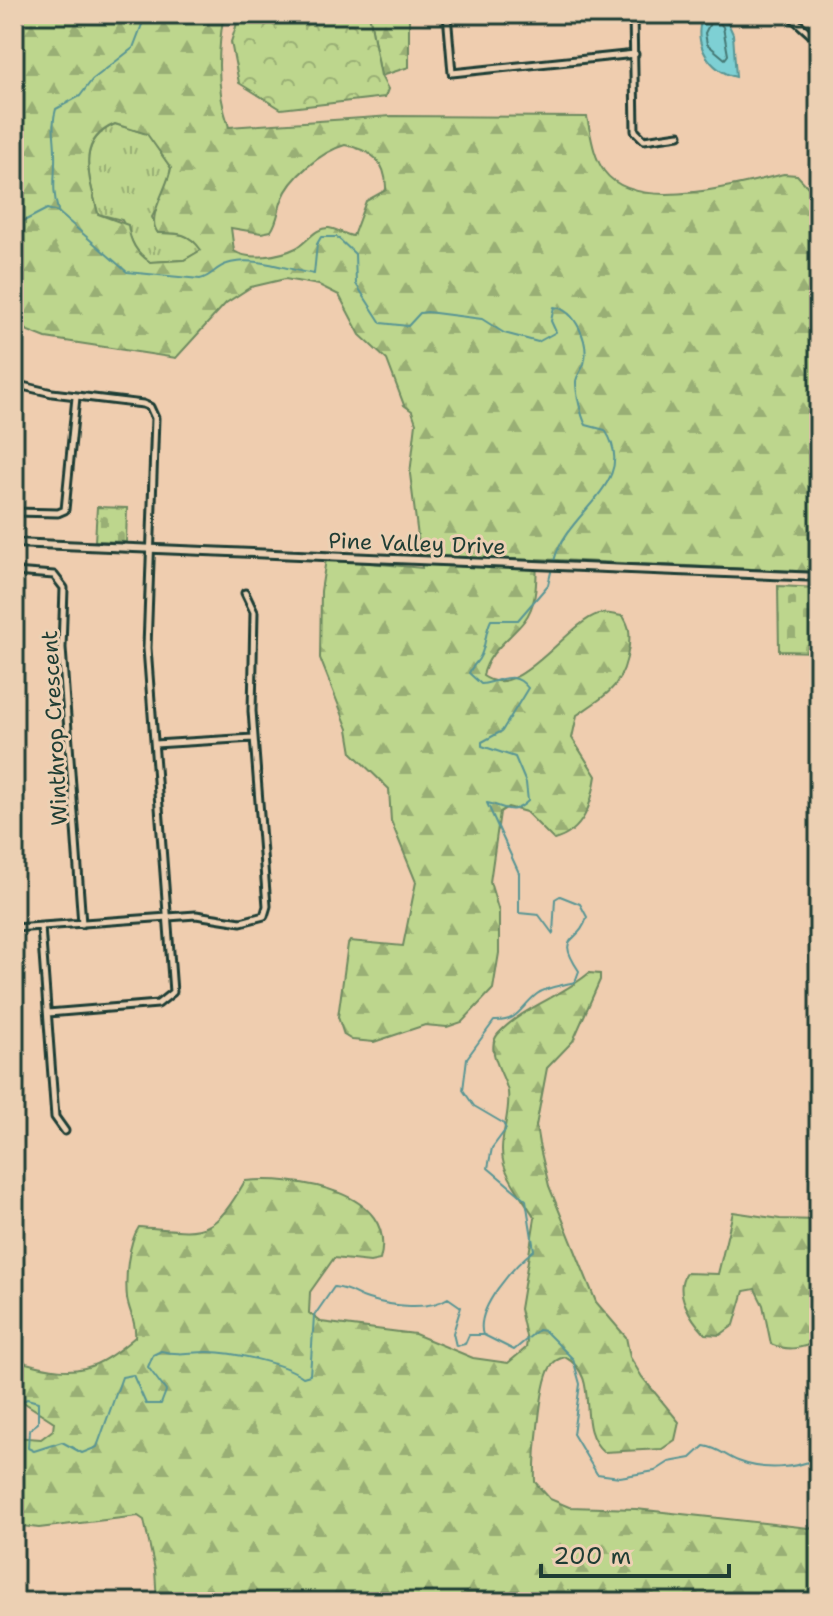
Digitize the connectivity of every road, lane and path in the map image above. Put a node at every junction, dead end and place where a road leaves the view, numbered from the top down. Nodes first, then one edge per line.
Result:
1 (447, 14) edge
2 (633, 14) edge
3 (788, 14) edge
4 (819, 42) edge
5 (635, 54) junction
6 (679, 135) dead end
7 (14, 384) edge
8 (76, 397) junction
9 (14, 512) edge
10 (14, 543) edge
11 (150, 550) junction
12 (14, 572) edge
13 (819, 577) edge
14 (245, 593) dead end
15 (253, 738) junction
16 (155, 744) junction
17 (168, 917) junction
18 (82, 924) junction
19 (41, 927) junction
20 (14, 928) edge
21 (48, 1013) junction
22 (65, 1131) dead end

1 - 5 street
2 - 5 street
3 - 4 street
5 - 6 street
7 - 8 street
8 - 9 street
8 - 11 street
10 - 11 street, Pine Valley Drive
11 - 13 street, Pine Valley Drive
11 - 16 street
12 - 18 street, Winthrop Crescent
14 - 15 street
15 - 16 street
15 - 17 street
16 - 17 street
17 - 18 street
17 - 21 street
18 - 19 street
19 - 20 street
19 - 21 street
21 - 22 street

